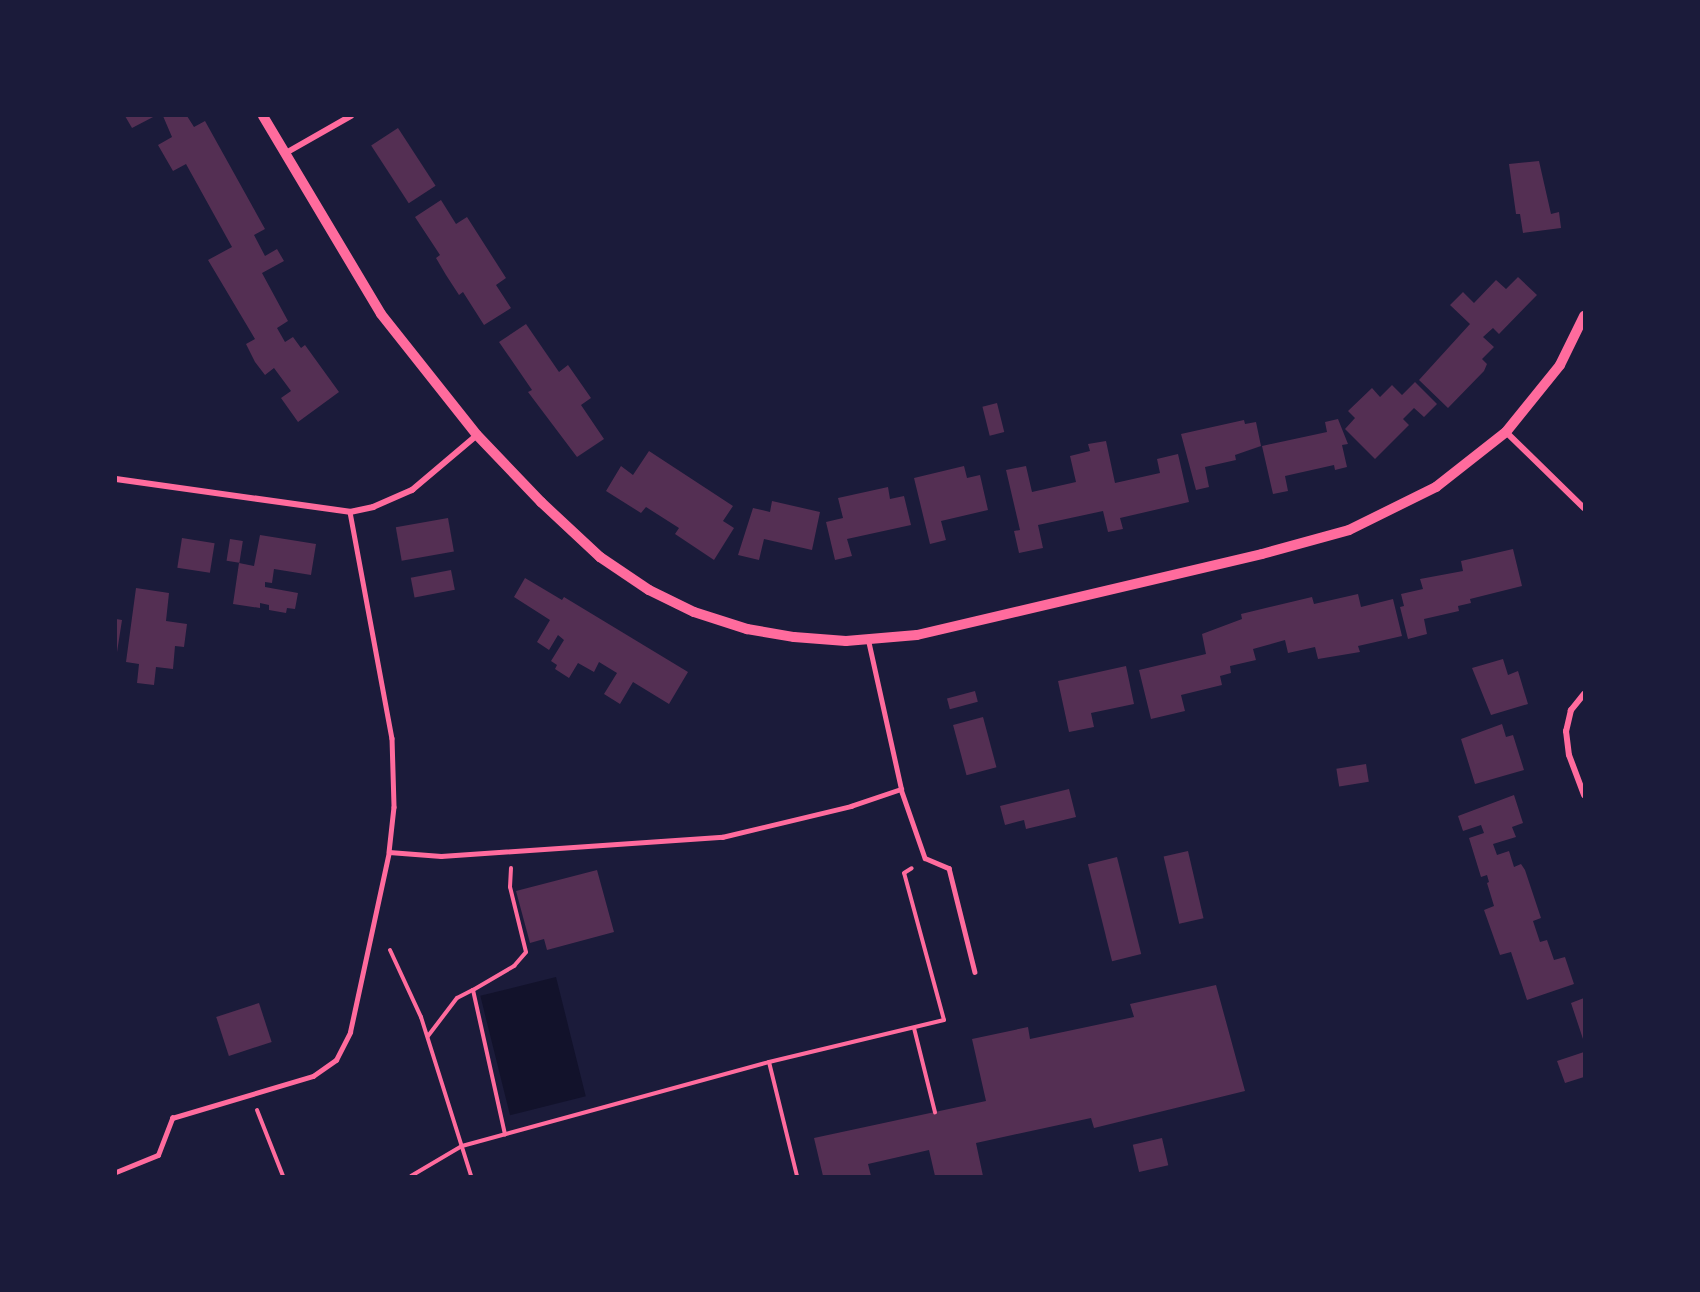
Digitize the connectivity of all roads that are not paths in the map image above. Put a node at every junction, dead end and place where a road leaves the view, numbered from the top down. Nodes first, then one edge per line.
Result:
1 (263, 116) edge
2 (351, 116) edge
3 (284, 154) junction
4 (1584, 316) edge
5 (1506, 432) junction
6 (477, 435) junction
7 (116, 479) edge
8 (1584, 508) edge
9 (350, 512) junction
10 (868, 640) junction
11 (1584, 694) edge
12 (901, 789) junction
13 (1584, 795) edge
14 (389, 852) junction
15 (975, 972) dead end
16 (116, 1172) edge

1 - 3 street
2 - 3 street
3 - 6 street
4 - 5 street
5 - 8 street
5 - 10 street
6 - 9 street
6 - 10 street
7 - 9 street
9 - 14 lane
10 - 12 lane
11 - 13 street
12 - 14 lane
12 - 15 lane
14 - 16 lane

